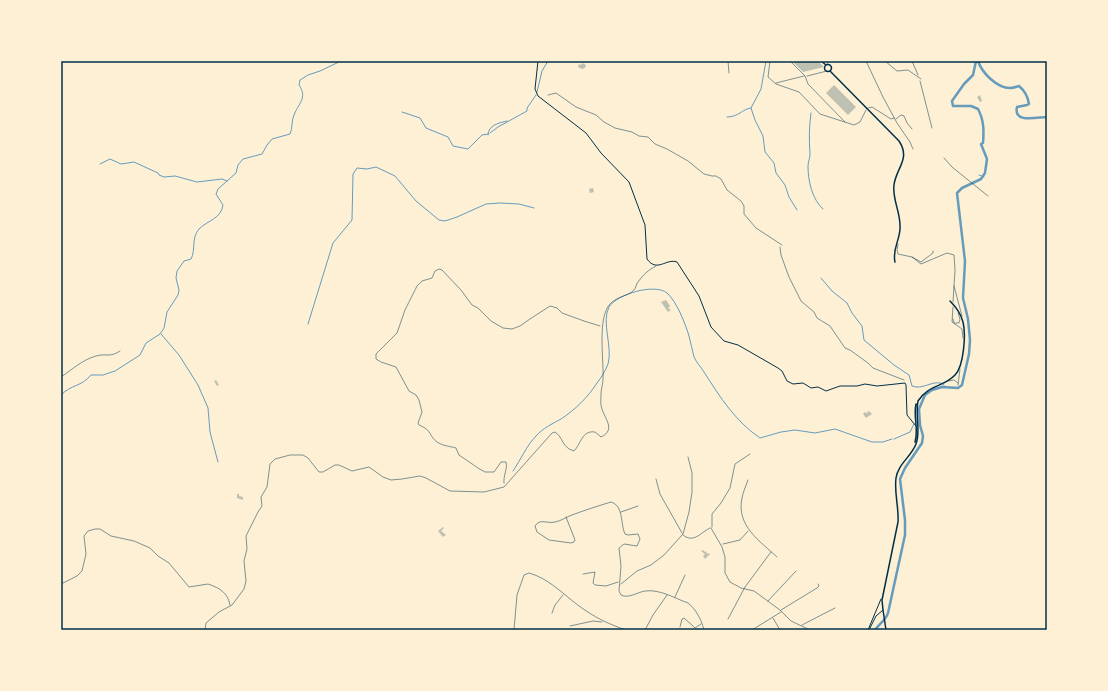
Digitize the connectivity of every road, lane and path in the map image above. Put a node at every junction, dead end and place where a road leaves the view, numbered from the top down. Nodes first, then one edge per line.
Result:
1 (538, 61) edge
2 (728, 61) edge
3 (770, 61) edge
4 (790, 61) edge
5 (821, 61) edge
6 (829, 61) edge
7 (866, 61) edge
8 (885, 61) edge
9 (912, 61) edge
10 (827, 65) junction
11 (826, 71) junction
12 (831, 71) junction
13 (729, 73) dead end
14 (805, 76) junction
15 (919, 76) dead end
16 (920, 80) joint
17 (774, 84) junction
18 (548, 95) dead end
19 (867, 108) junction
20 (894, 118) junction
21 (895, 120) junction
22 (846, 123) junction
23 (912, 128) dead end
24 (932, 128) dead end
25 (913, 149) dead end
26 (944, 158) dead end
27 (988, 196) dead end
28 (898, 238) junction
29 (782, 246) dead end
30 (780, 247) dead end
31 (932, 252) dead end
32 (911, 257) junction
33 (895, 262) dead end
34 (657, 265) junction
35 (954, 285) junction
36 (950, 301) dead end
37 (957, 310) junction
38 (952, 318) junction
39 (963, 322) junction
40 (602, 328) junction
41 (964, 341) junction
42 (120, 351) dead end
43 (960, 367) junction
44 (61, 376) edge
45 (947, 381) junction
46 (957, 381) junction
47 (959, 381) junction
48 (904, 383) junction
49 (918, 401) junction
50 (916, 414) junction
51 (914, 419) junction
52 (917, 426) junction
53 (750, 454) dead end
54 (688, 457) dead end
55 (656, 479) dead end
56 (748, 480) dead end
57 (506, 485) junction
58 (638, 506) dead end
59 (620, 513) junction
60 (566, 517) junction
61 (711, 528) junction
62 (749, 530) junction
63 (683, 534) junction
64 (721, 544) junction
65 (771, 552) junction
66 (777, 557) dead end
67 (796, 571) dead end
68 (583, 574) dead end
69 (685, 575) dead end
70 (619, 582) junction
71 (61, 584) edge
72 (620, 584) junction
73 (818, 584) dead end
74 (744, 589) junction
75 (884, 592) junction
76 (564, 594) junction
77 (667, 595) junction
78 (674, 598) junction
79 (767, 602) junction
80 (231, 606) junction
81 (835, 608) dead end
82 (881, 609) junction
83 (781, 611) junction
84 (876, 612) junction
85 (552, 613) dead end
86 (877, 615) junction
87 (884, 616) junction
88 (773, 617) junction
89 (728, 619) dead end
90 (604, 622) junction
91 (703, 623) junction
92 (570, 626) dead end
93 (801, 626) junction
94 (680, 627) dead end
95 (756, 627) junction
96 (205, 630) edge
97 (514, 630) edge
98 (626, 630) edge
99 (645, 630) edge
100 (704, 630) edge
101 (752, 630) edge
102 (757, 630) edge
103 (780, 630) edge
104 (810, 630) edge
105 (869, 630) edge
106 (886, 630) edge

1 - 34 street
2 - 13 street
3 - 17 street
4 - 14 street
5 - 10 main road
6 - 10 street
7 - 20 street
8 - 16 street
9 - 15 path
10 - 11 main road
10 - 12 main road
11 - 12 main road
11 - 14 street
12 - 19 main road
14 - 17 street
14 - 22 street
16 - 24 path
17 - 22 street
18 - 29 path
19 - 20 street
19 - 22 street
19 - 28 main road
20 - 21 street
21 - 23 street
21 - 25 street
26 - 27 path
28 - 32 street
28 - 33 main road
30 - 48 path
31 - 32 street
32 - 35 street
34 - 40 street
34 - 48 street
35 - 38 street
35 - 39 street
36 - 37 main road
37 - 38 street
37 - 39 main road
38 - 41 street
39 - 41 main road
40 - 57 street
40 - 57 path
41 - 43 main road
42 - 44 street
43 - 45 main road
43 - 47 street
45 - 46 street
45 - 49 main road
46 - 47 street
46 - 47 street
48 - 51 street
49 - 50 main road
49 - 51 main road
50 - 51 street
50 - 52 main road
51 - 52 main road
52 - 75 main road
53 - 61 street
54 - 63 street
55 - 63 street
56 - 62 street
57 - 80 street
58 - 59 street
59 - 60 street
59 - 70 street
60 - 60 street
61 - 63 street
61 - 64 street
62 - 64 street
62 - 65 street
63 - 72 street
64 - 74 street
65 - 66 street
65 - 74 street
67 - 79 street
68 - 70 street
69 - 78 street
70 - 72 street
71 - 80 street
72 - 77 street
73 - 83 street
74 - 79 street
74 - 89 street
75 - 82 main road
75 - 84 street
76 - 85 street
76 - 90 street
76 - 97 street
77 - 78 street
77 - 99 street
78 - 91 street
79 - 83 street
80 - 96 street
81 - 93 street
82 - 84 street
82 - 86 street
82 - 87 main road
83 - 88 street
83 - 93 street
84 - 105 street
86 - 87 street
86 - 105 street
87 - 106 main road
88 - 95 street
88 - 103 street
90 - 92 street
90 - 98 street
91 - 94 street
91 - 100 street
93 - 104 street
95 - 101 street
95 - 102 street

